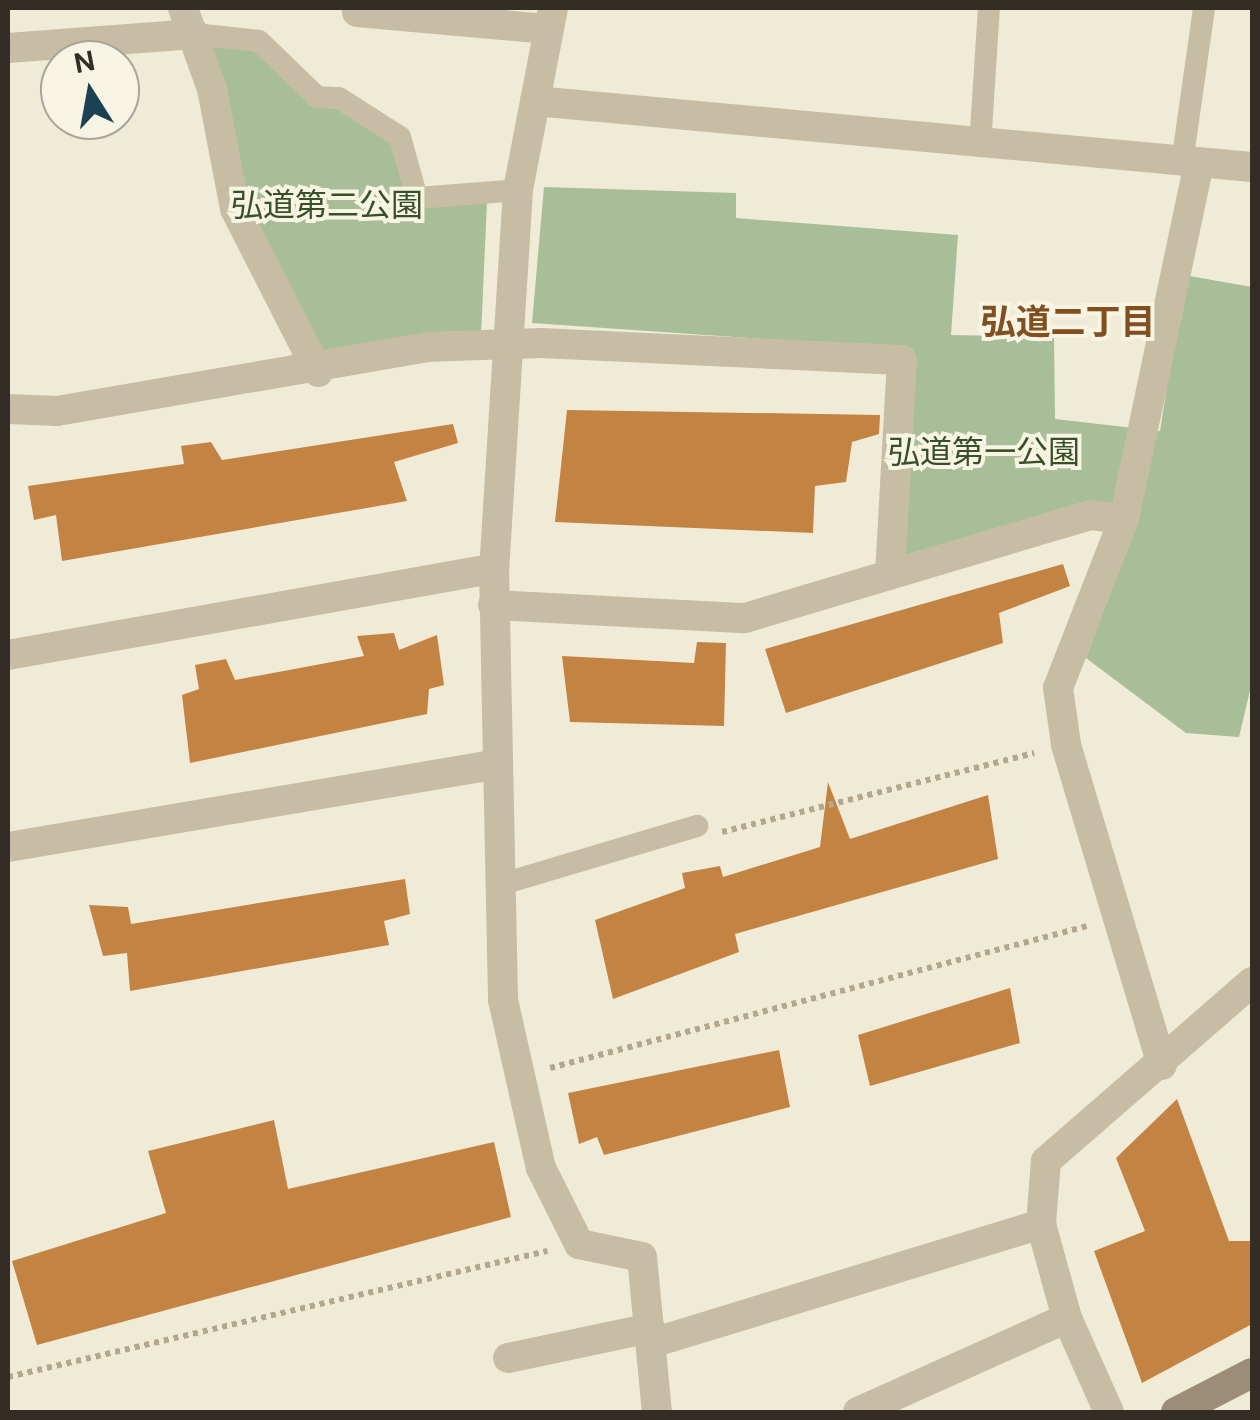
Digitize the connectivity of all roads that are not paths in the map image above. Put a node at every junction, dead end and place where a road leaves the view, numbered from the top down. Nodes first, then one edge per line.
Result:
1 (989, 8) edge
2 (1204, 8) edge
3 (356, 12) dead end
4 (550, 18) edge
5 (189, 21) edge
6 (8, 48) edge
7 (535, 102) junction
8 (980, 146) junction
9 (1190, 164) junction
10 (1252, 166) edge
11 (518, 190) junction
12 (509, 347) junction
13 (318, 372) junction
14 (8, 409) edge
15 (1124, 519) junction
16 (494, 568) junction
17 (890, 575) junction
18 (493, 605) junction
19 (8, 655) edge
20 (495, 765) junction
21 (696, 826) road end
22 (8, 847) edge
23 (499, 884) junction
24 (1252, 982) edge
25 (1162, 1065) junction
26 (1041, 1224) junction
27 (1067, 1318) junction
28 (651, 1336) junction
29 (508, 1358) dead end
30 (1252, 1373) edge
31 (657, 1412) edge
32 (858, 1412) edge
33 (1109, 1412) edge
34 (1176, 1412) edge

1 - 8 lane
2 - 9 lane
3 - 4 street
4 - 7 street
5 - 6 street
5 - 11 lane
5 - 13 street
7 - 8 street
7 - 11 street
8 - 9 street
9 - 10 street
9 - 15 street
11 - 12 street
12 - 13 street
12 - 16 street
12 - 17 street
13 - 14 street
15 - 17 street
15 - 25 street
16 - 18 street
16 - 19 street
17 - 18 street
18 - 20 street
20 - 22 street
20 - 23 street
21 - 23 lane
23 - 28 street
24 - 25 street
25 - 26 street
26 - 27 street
26 - 28 street
27 - 32 street
27 - 33 street
28 - 29 street
28 - 31 street
30 - 34 street

